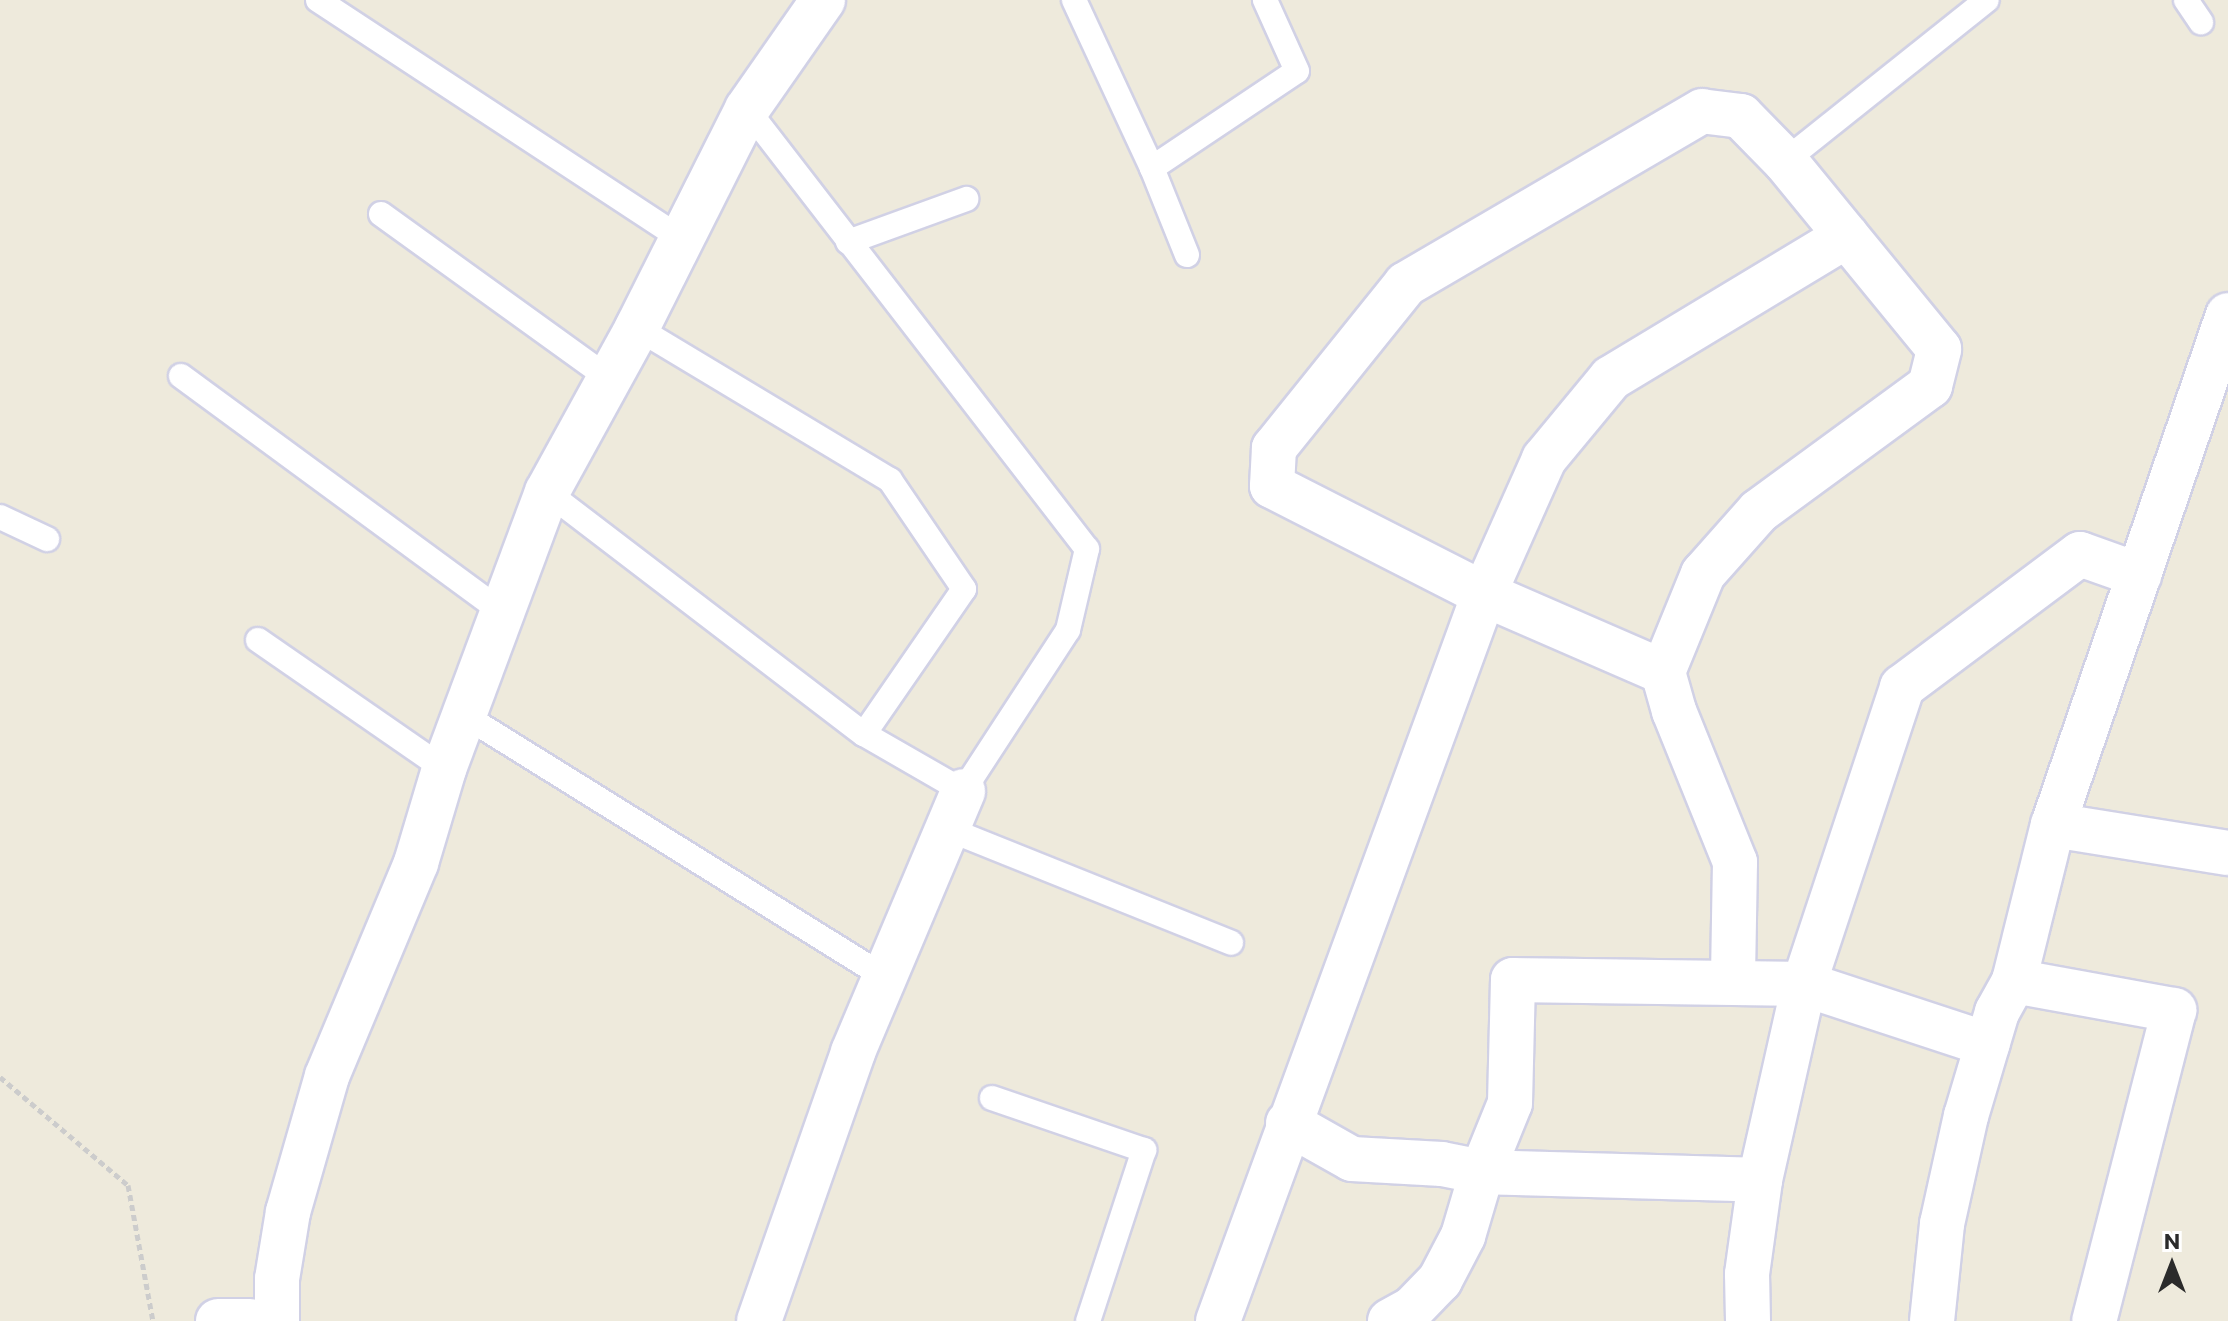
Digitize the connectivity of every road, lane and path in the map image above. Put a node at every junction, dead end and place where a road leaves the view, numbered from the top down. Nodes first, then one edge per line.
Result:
1 (318, 0) edge
2 (823, 0) edge
3 (1074, 0) edge
4 (1265, 0) edge
5 (1987, 0) edge
6 (2186, 0) edge
7 (2201, 22) dead end
8 (747, 109) junction
9 (1785, 161) junction
10 (1152, 168) junction
11 (966, 199) dead end
12 (381, 214) dead end
13 (1846, 236) junction
14 (679, 237) junction
15 (848, 242) junction
16 (1187, 255) dead end
17 (2228, 315) edge
18 (637, 328) junction
19 (181, 376) dead end
20 (608, 378) junction
21 (547, 492) junction
22 (0, 517) edge
23 (47, 539) dead end
24 (2139, 575) junction
25 (1484, 594) junction
26 (500, 610) junction
27 (258, 640) dead end
28 (1663, 672) junction
29 (467, 717) junction
30 (864, 734) junction
31 (444, 769) junction
32 (956, 810) junction
33 (2053, 825) junction
34 (2228, 853) edge
35 (1231, 943) dead end
36 (884, 977) junction
37 (1733, 980) junction
38 (2014, 981) junction
39 (1804, 984) junction
40 (1987, 1044) junction
41 (0, 1077) edge
42 (992, 1098) dead end
43 (1288, 1123) junction
44 (1482, 1172) junction
45 (1760, 1180) junction
46 (1407, 1317) edge
47 (153, 1321) edge
48 (218, 1321) edge
49 (250, 1321) edge
50 (277, 1321) edge
51 (759, 1321) edge
52 (1088, 1321) edge
53 (1218, 1321) edge
54 (1748, 1321) edge
55 (1932, 1321) edge
56 (2094, 1321) edge

1 - 14 lane
2 - 8 street
3 - 10 lane
4 - 10 lane
5 - 9 lane
6 - 7 lane
8 - 14 street
8 - 15 lane
9 - 13 street
9 - 25 street
10 - 16 lane
11 - 15 lane
12 - 20 lane
13 - 25 street
13 - 28 street
14 - 18 street
15 - 32 lane
17 - 24 street
18 - 20 street
18 - 30 lane
19 - 26 lane
20 - 21 street
21 - 26 street
21 - 30 lane
22 - 23 lane
24 - 33 street
24 - 39 street
25 - 28 street
25 - 43 street
26 - 29 street
27 - 31 lane
28 - 37 street
29 - 31 street
29 - 36 lane
30 - 32 lane
31 - 50 street
32 - 35 lane
32 - 36 street
33 - 34 street
33 - 38 street
36 - 51 street
37 - 39 street
37 - 44 street
38 - 40 street
38 - 56 street
39 - 40 street
39 - 45 street
40 - 55 street
41 - 47 path
42 - 52 lane
43 - 44 street
43 - 53 street
44 - 45 street
44 - 46 street
45 - 54 street
48 - 49 street

